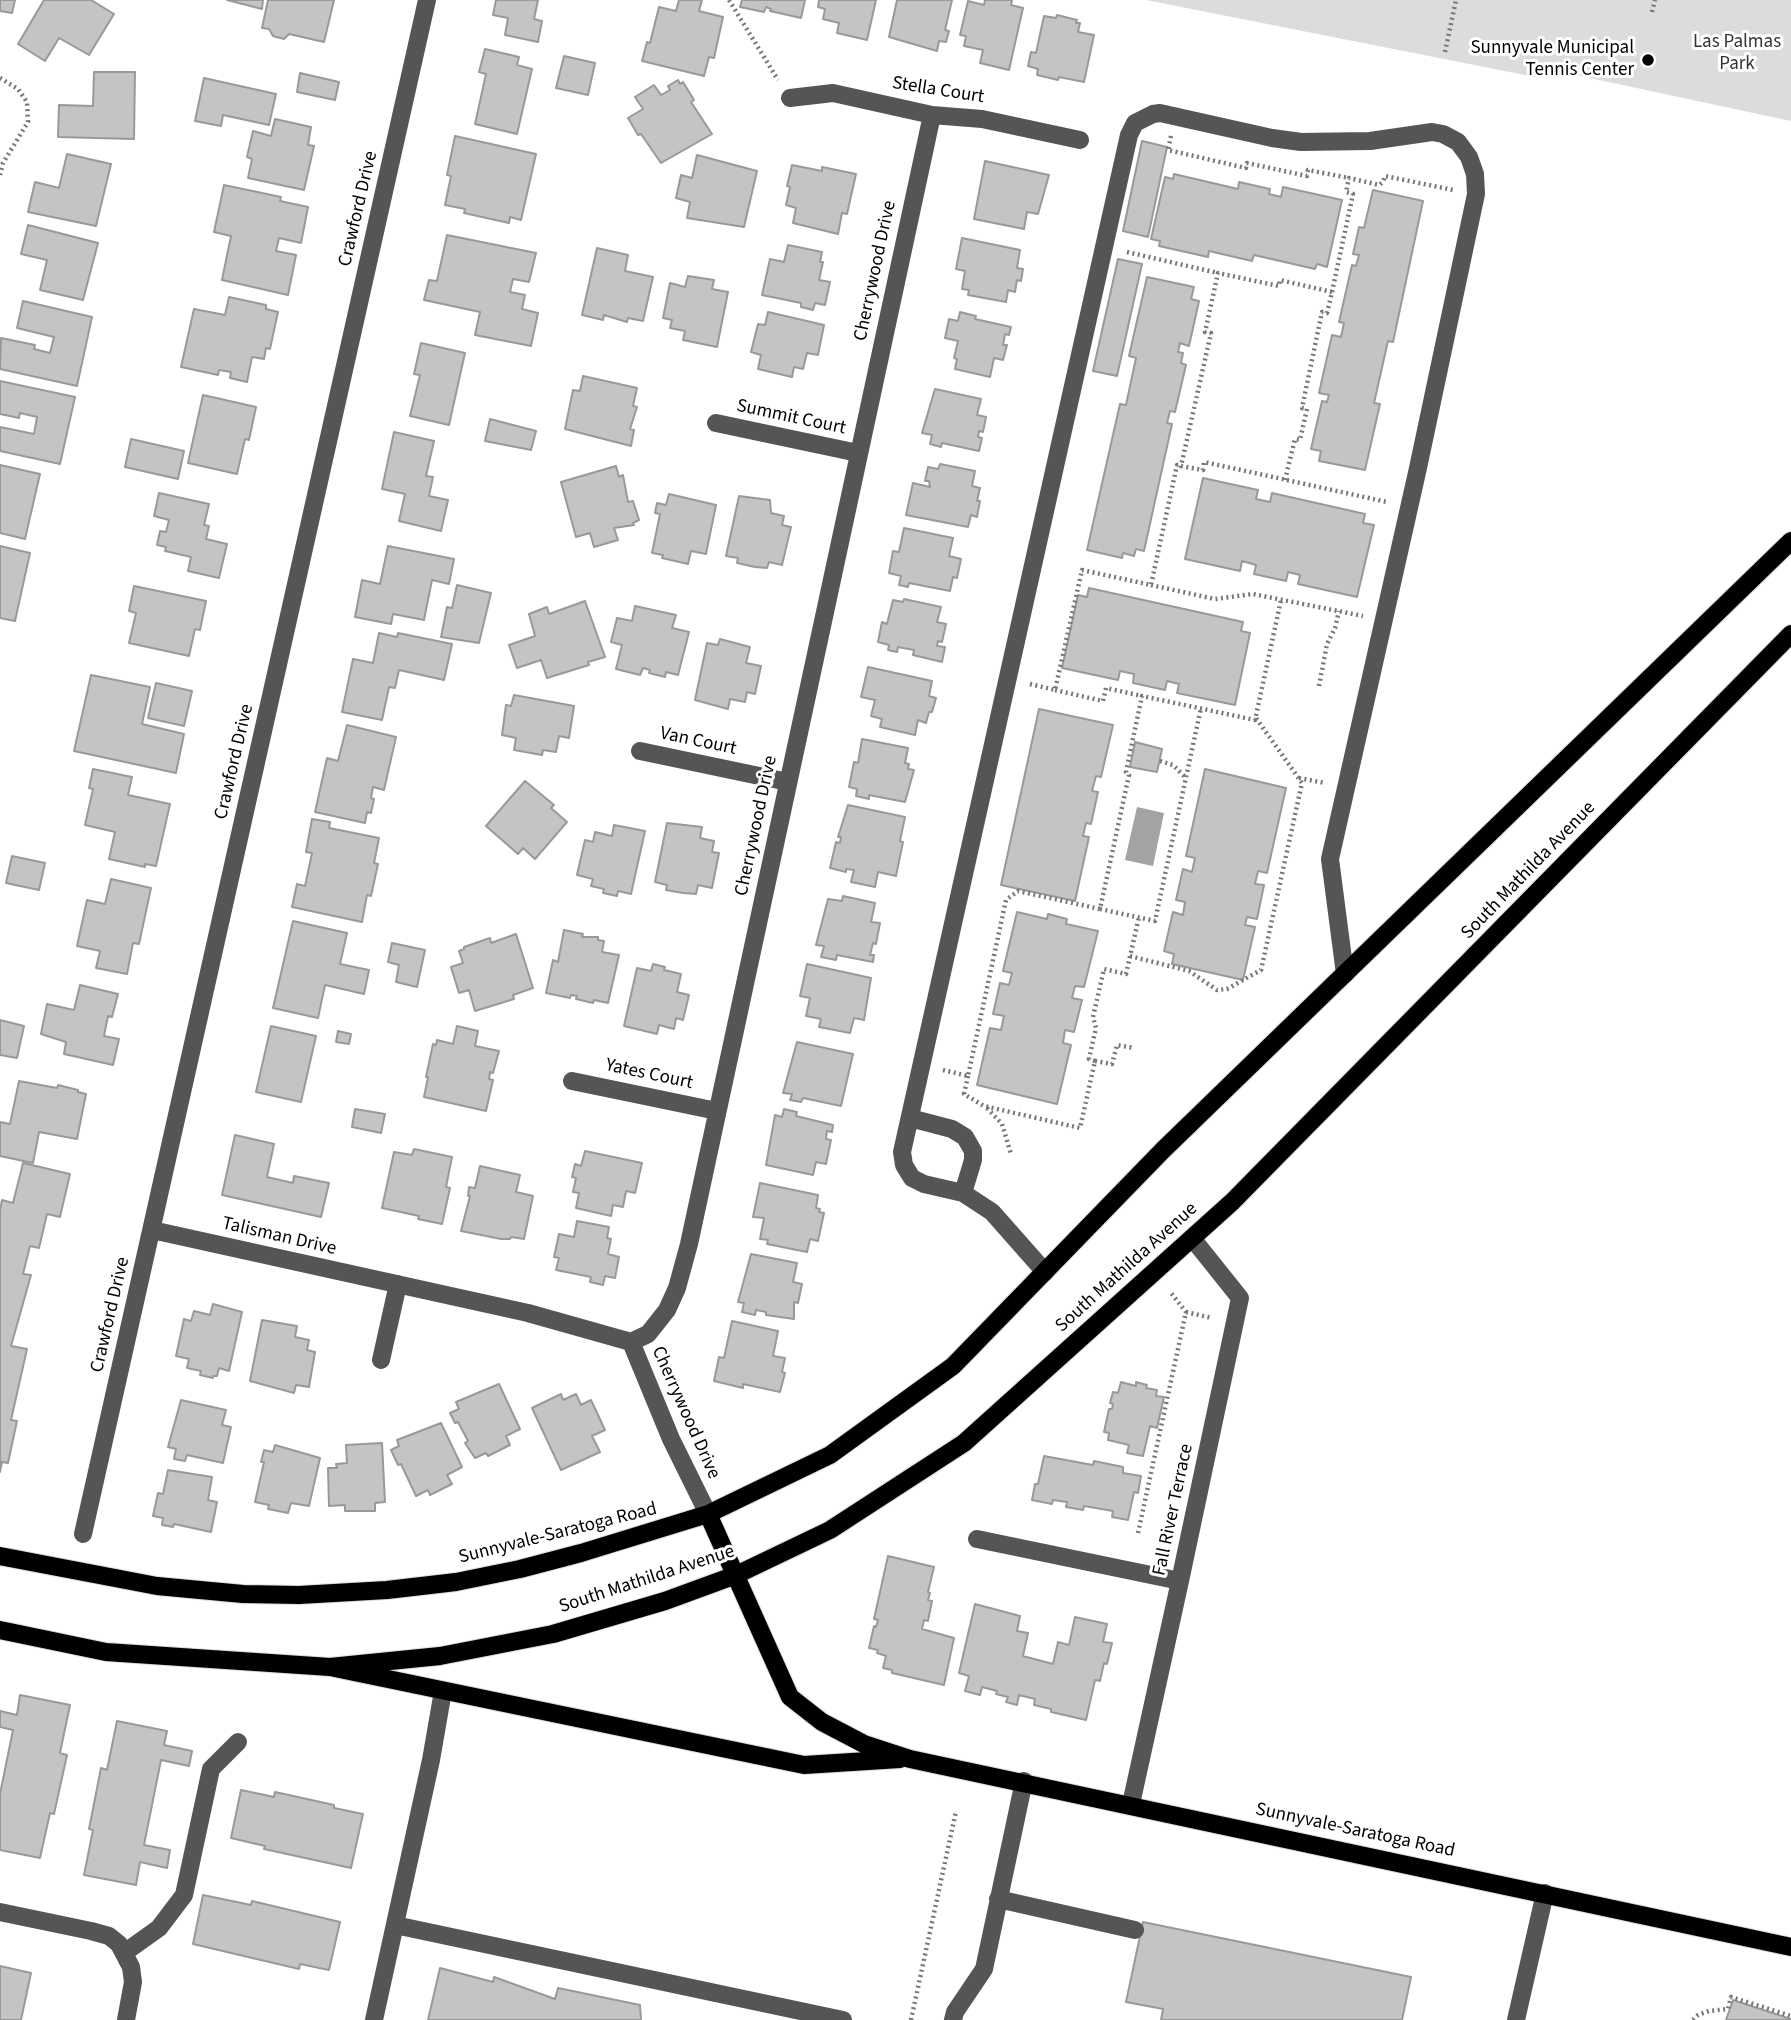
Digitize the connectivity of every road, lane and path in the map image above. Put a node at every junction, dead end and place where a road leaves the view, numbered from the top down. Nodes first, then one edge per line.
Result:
1 (427, 0) edge
2 (729, 0) edge
3 (1456, 0) edge
4 (1655, 0) edge
5 (1652, 12) dead end
6 (1445, 52) dead end
7 (765, 58) dead end
8 (0, 78) edge
9 (790, 98) dead end
10 (932, 115) junction
11 (1175, 117) junction
12 (1080, 140) dead end
13 (0, 175) edge
14 (1349, 178) junction
15 (1476, 195) junction
16 (1104, 247) junction
17 (1218, 273) junction
18 (1332, 292) junction
19 (716, 424) dead end
20 (858, 453) junction
21 (1181, 466) junction
22 (1286, 480) junction
23 (1409, 507) junction
24 (1791, 541) edge
25 (1151, 585) junction
26 (1281, 600) junction
27 (1339, 611) junction
28 (1383, 621) junction
29 (1791, 634) edge
30 (1006, 678) junction
31 (1319, 686) dead end
32 (1055, 690) junction
33 (1142, 696) junction
34 (1201, 708) junction
35 (1256, 718) junction
36 (640, 751) dead end
37 (1160, 761) dead end
38 (1186, 778) junction
39 (1298, 778) junction
40 (788, 782) junction
41 (1328, 784) dead end
42 (1100, 909) junction
43 (1139, 917) junction
44 (1130, 956) junction
45 (1345, 974) junction
46 (1134, 1048) dead end
47 (1094, 1061) junction
48 (921, 1066) junction
49 (968, 1076) junction
50 (572, 1081) dead end
51 (984, 1106) junction
52 (717, 1111) junction
53 (910, 1118) junction
54 (1011, 1154) dead end
55 (963, 1193) junction
56 (152, 1230) junction
57 (1192, 1238) junction
58 (1045, 1272) junction
59 (398, 1284) junction
60 (1171, 1293) dead end
61 (1186, 1312) junction
62 (1212, 1318) dead end
63 (631, 1342) junction
64 (381, 1360) dead end
65 (708, 1514) junction
66 (1138, 1533) dead end
67 (83, 1534) dead end
68 (977, 1539) dead end
69 (0, 1556) edge
70 (736, 1575) junction
71 (1181, 1581) junction
72 (0, 1630) edge
73 (330, 1667) junction
74 (443, 1690) junction
75 (238, 1742) dead end
76 (911, 1759) junction
77 (1024, 1781) junction
78 (1130, 1804) junction
79 (956, 1811) dead end
80 (1545, 1894) junction
81 (998, 1899) junction
82 (0, 1912) edge
83 (395, 1925) junction
84 (1135, 1930) dead end
85 (1791, 1946) edge
86 (124, 1953) junction
87 (1791, 2016) edge
88 (127, 2020) edge
89 (374, 2020) edge
90 (843, 2020) edge
91 (911, 2020) edge
92 (953, 2020) edge
93 (1516, 2020) edge
94 (1693, 2020) edge

1 - 56 street, Crawford Drive
2 - 7 path
3 - 6 path
4 - 5 path
8 - 13 path
9 - 10 street, Stella Court
10 - 12 street, Stella Court
10 - 20 street, Cherrywood Drive
11 - 14 path
11 - 15 street
11 - 16 street
14 - 15 path
14 - 18 path
15 - 23 street
16 - 17 path
16 - 30 street
17 - 18 path
17 - 21 path
18 - 22 path
19 - 20 street, Summit Court
20 - 40 street, Cherrywood Drive
21 - 22 path
21 - 25 path
22 - 23 path
23 - 28 street
24 - 45 main road
25 - 26 path
25 - 32 path
26 - 27 path
26 - 35 path
27 - 28 path
27 - 31 path
28 - 45 street
29 - 57 main road, South Mathilda Avenue
30 - 32 path
30 - 48 street
32 - 33 path
33 - 34 path
33 - 42 path
34 - 35 path
34 - 38 path
35 - 39 path
36 - 40 street, Van Court
37 - 38 path
38 - 43 path
39 - 41 path
39 - 44 path
40 - 52 street, Cherrywood Drive
42 - 43 path
42 - 49 path
43 - 44 path
44 - 47 path
45 - 58 main road
46 - 47 path
47 - 51 path
48 - 49 path
48 - 53 street
49 - 51 path
50 - 52 street, Yates Court
51 - 54 path
52 - 63 street, Cherrywood Drive
53 - 55 street
53 - 55 street
55 - 58 street
56 - 59 street, Talisman Drive
56 - 67 street, Crawford Drive
57 - 70 main road, South Mathilda Avenue
57 - 71 street, Fall River Terrace
58 - 65 main road
59 - 63 street, Talisman Drive
59 - 64 street
60 - 61 path
61 - 62 path
61 - 66 path
63 - 65 street, Cherrywood Drive
65 - 69 main road, Sunnyvale-Saratoga Road
65 - 70 main road, Sunnyvale-Saratoga Road
68 - 71 street
70 - 73 main road, South Mathilda Avenue
70 - 76 main road, Sunnyvale-Saratoga Road
71 - 78 street, Fall River Terrace
72 - 73 main road, Sunnyvale-Saratoga Road
73 - 74 main road, Sunnyvale-Saratoga Road
74 - 76 main road, Sunnyvale-Saratoga Road
74 - 83 street
75 - 86 street
76 - 77 main road, Sunnyvale-Saratoga Road
77 - 78 main road, Sunnyvale-Saratoga Road
77 - 81 street
78 - 80 main road, Sunnyvale-Saratoga Road
79 - 91 path
80 - 85 main road, Sunnyvale-Saratoga Road
80 - 93 street
81 - 84 street
81 - 92 street
82 - 86 street
83 - 89 street
83 - 90 street
86 - 88 street
87 - 94 path

